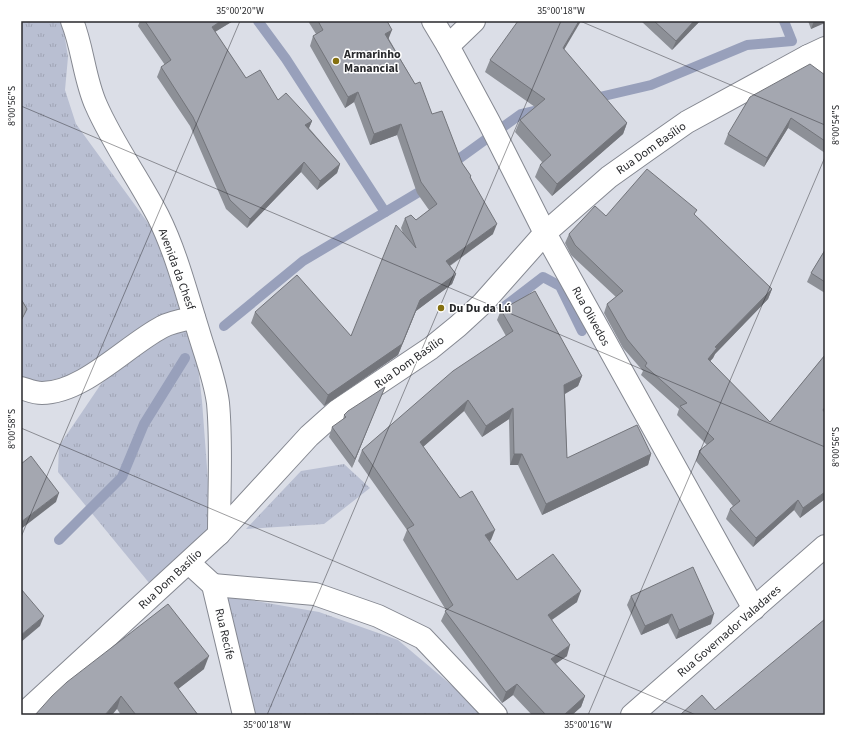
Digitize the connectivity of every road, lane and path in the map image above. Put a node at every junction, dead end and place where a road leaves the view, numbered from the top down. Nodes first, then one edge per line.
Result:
1 (72, 21) edge
2 (433, 21) edge
3 (474, 21) edge
4 (448, 46) junction
5 (820, 56) edge
6 (545, 233) junction
7 (194, 318) junction
8 (21, 388) edge
9 (219, 534) junction
10 (825, 546) edge
11 (189, 563) junction
12 (213, 585) junction
13 (754, 609) junction
14 (22, 715) edge
15 (244, 715) edge
16 (496, 715) edge
17 (632, 715) edge

1 - 7 street, Avenida da Chesf
2 - 4 street, Rua Olivedos
3 - 4 street
4 - 6 street, Rua Olivedos
5 - 6 street, Rua Dom Basílio
6 - 9 street, Rua Dom Basílio
6 - 13 street, Rua Olivedos
7 - 8 street
7 - 9 street, Avenida da Chesf
9 - 11 street, Rua Dom Basílio
10 - 13 street, Rua Governador Valadares
11 - 12 street
11 - 14 street, Rua Dom Basílio
12 - 15 street, Rua Recife
12 - 16 street
13 - 17 street, Rua Governador Valadares

